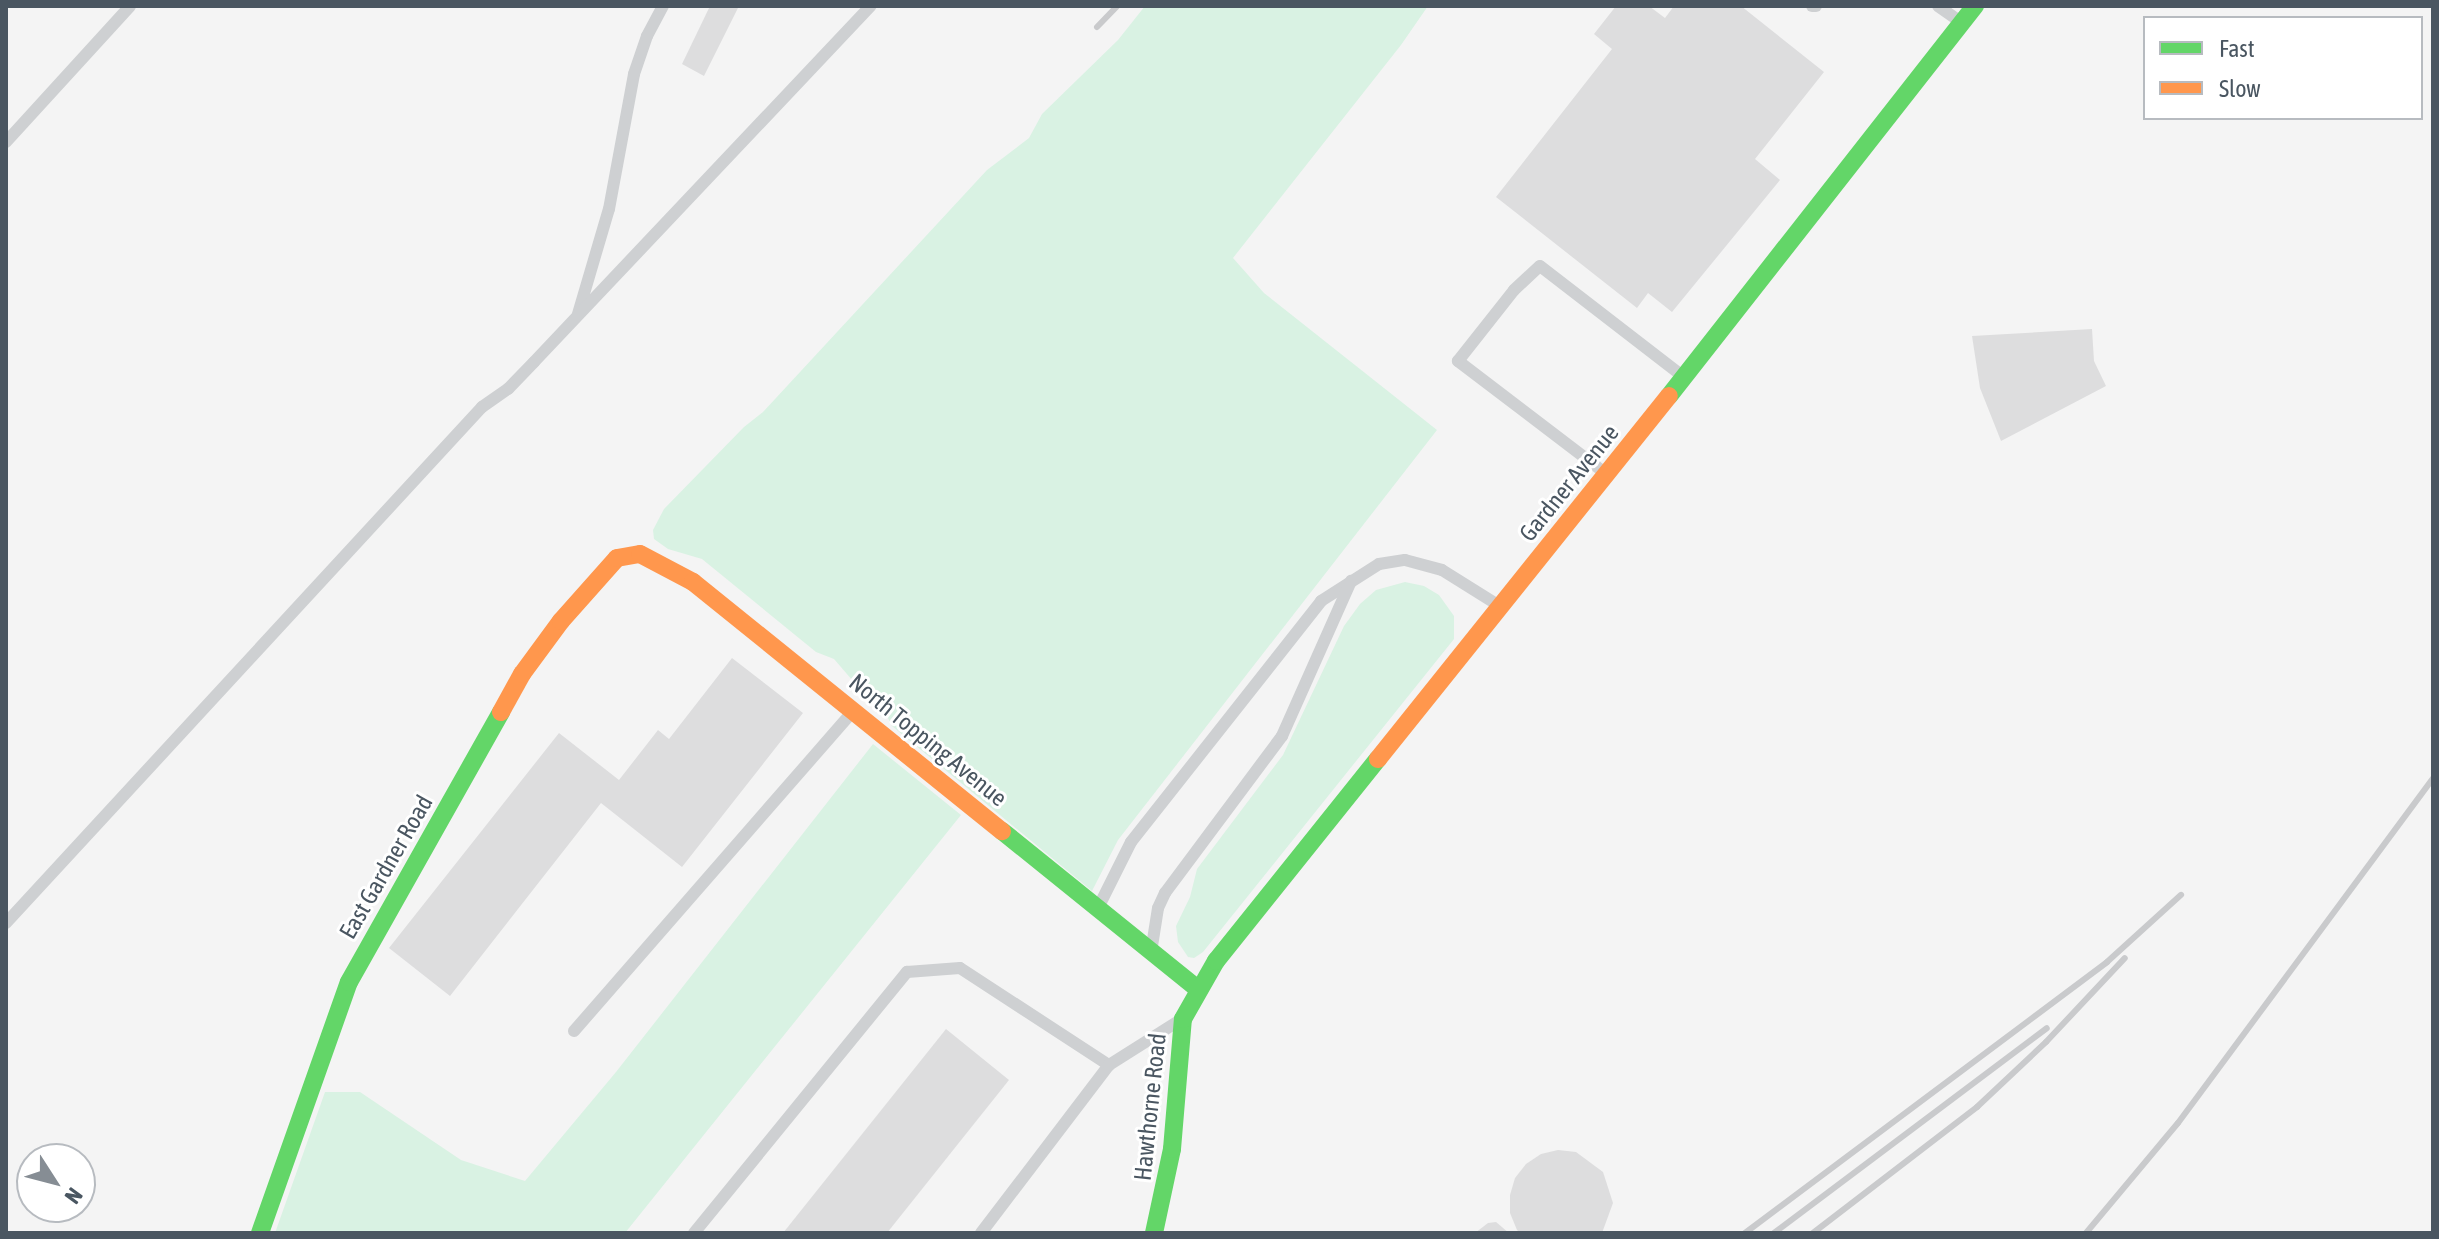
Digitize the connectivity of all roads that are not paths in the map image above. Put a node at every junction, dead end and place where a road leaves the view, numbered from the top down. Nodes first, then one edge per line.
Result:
1 (130, 6) edge
2 (663, 6) edge
3 (871, 6) edge
4 (1938, 6) edge
5 (1975, 6) edge
6 (1961, 22) junction
7 (6, 142) edge
8 (577, 317) junction
9 (1683, 378) junction
10 (1607, 475) junction
11 (617, 558) joint
12 (1351, 581) junction
13 (1501, 607) junction
14 (853, 711) junction
15 (1098, 908) junction
16 (6, 923) edge
17 (1151, 951) junction
18 (1198, 989) junction
19 (1183, 1019) junction
20 (574, 1031) dead end
21 (1109, 1065) junction
22 (260, 1233) edge
23 (694, 1233) edge
24 (981, 1233) edge
25 (1154, 1233) edge

1 - 7 lane
2 - 8 lane
3 - 8 lane
4 - 6 lane
5 - 6 street, Gardner Avenue
6 - 9 street, Gardner Avenue
8 - 16 lane
9 - 10 street, Gardner Avenue
9 - 10 lane
10 - 13 street, Gardner Avenue
11 - 14 street, North Topping Avenue
11 - 22 street, East Gardner Road
12 - 13 lane
12 - 15 lane
12 - 17 lane
13 - 18 street, Gardner Avenue
14 - 15 street, North Topping Avenue
14 - 20 lane
15 - 17 street, North Topping Avenue
17 - 18 street, North Topping Avenue
18 - 19 street, Hawthorne Road
19 - 21 lane
19 - 25 street, Hawthorne Road
21 - 23 lane
21 - 24 lane

